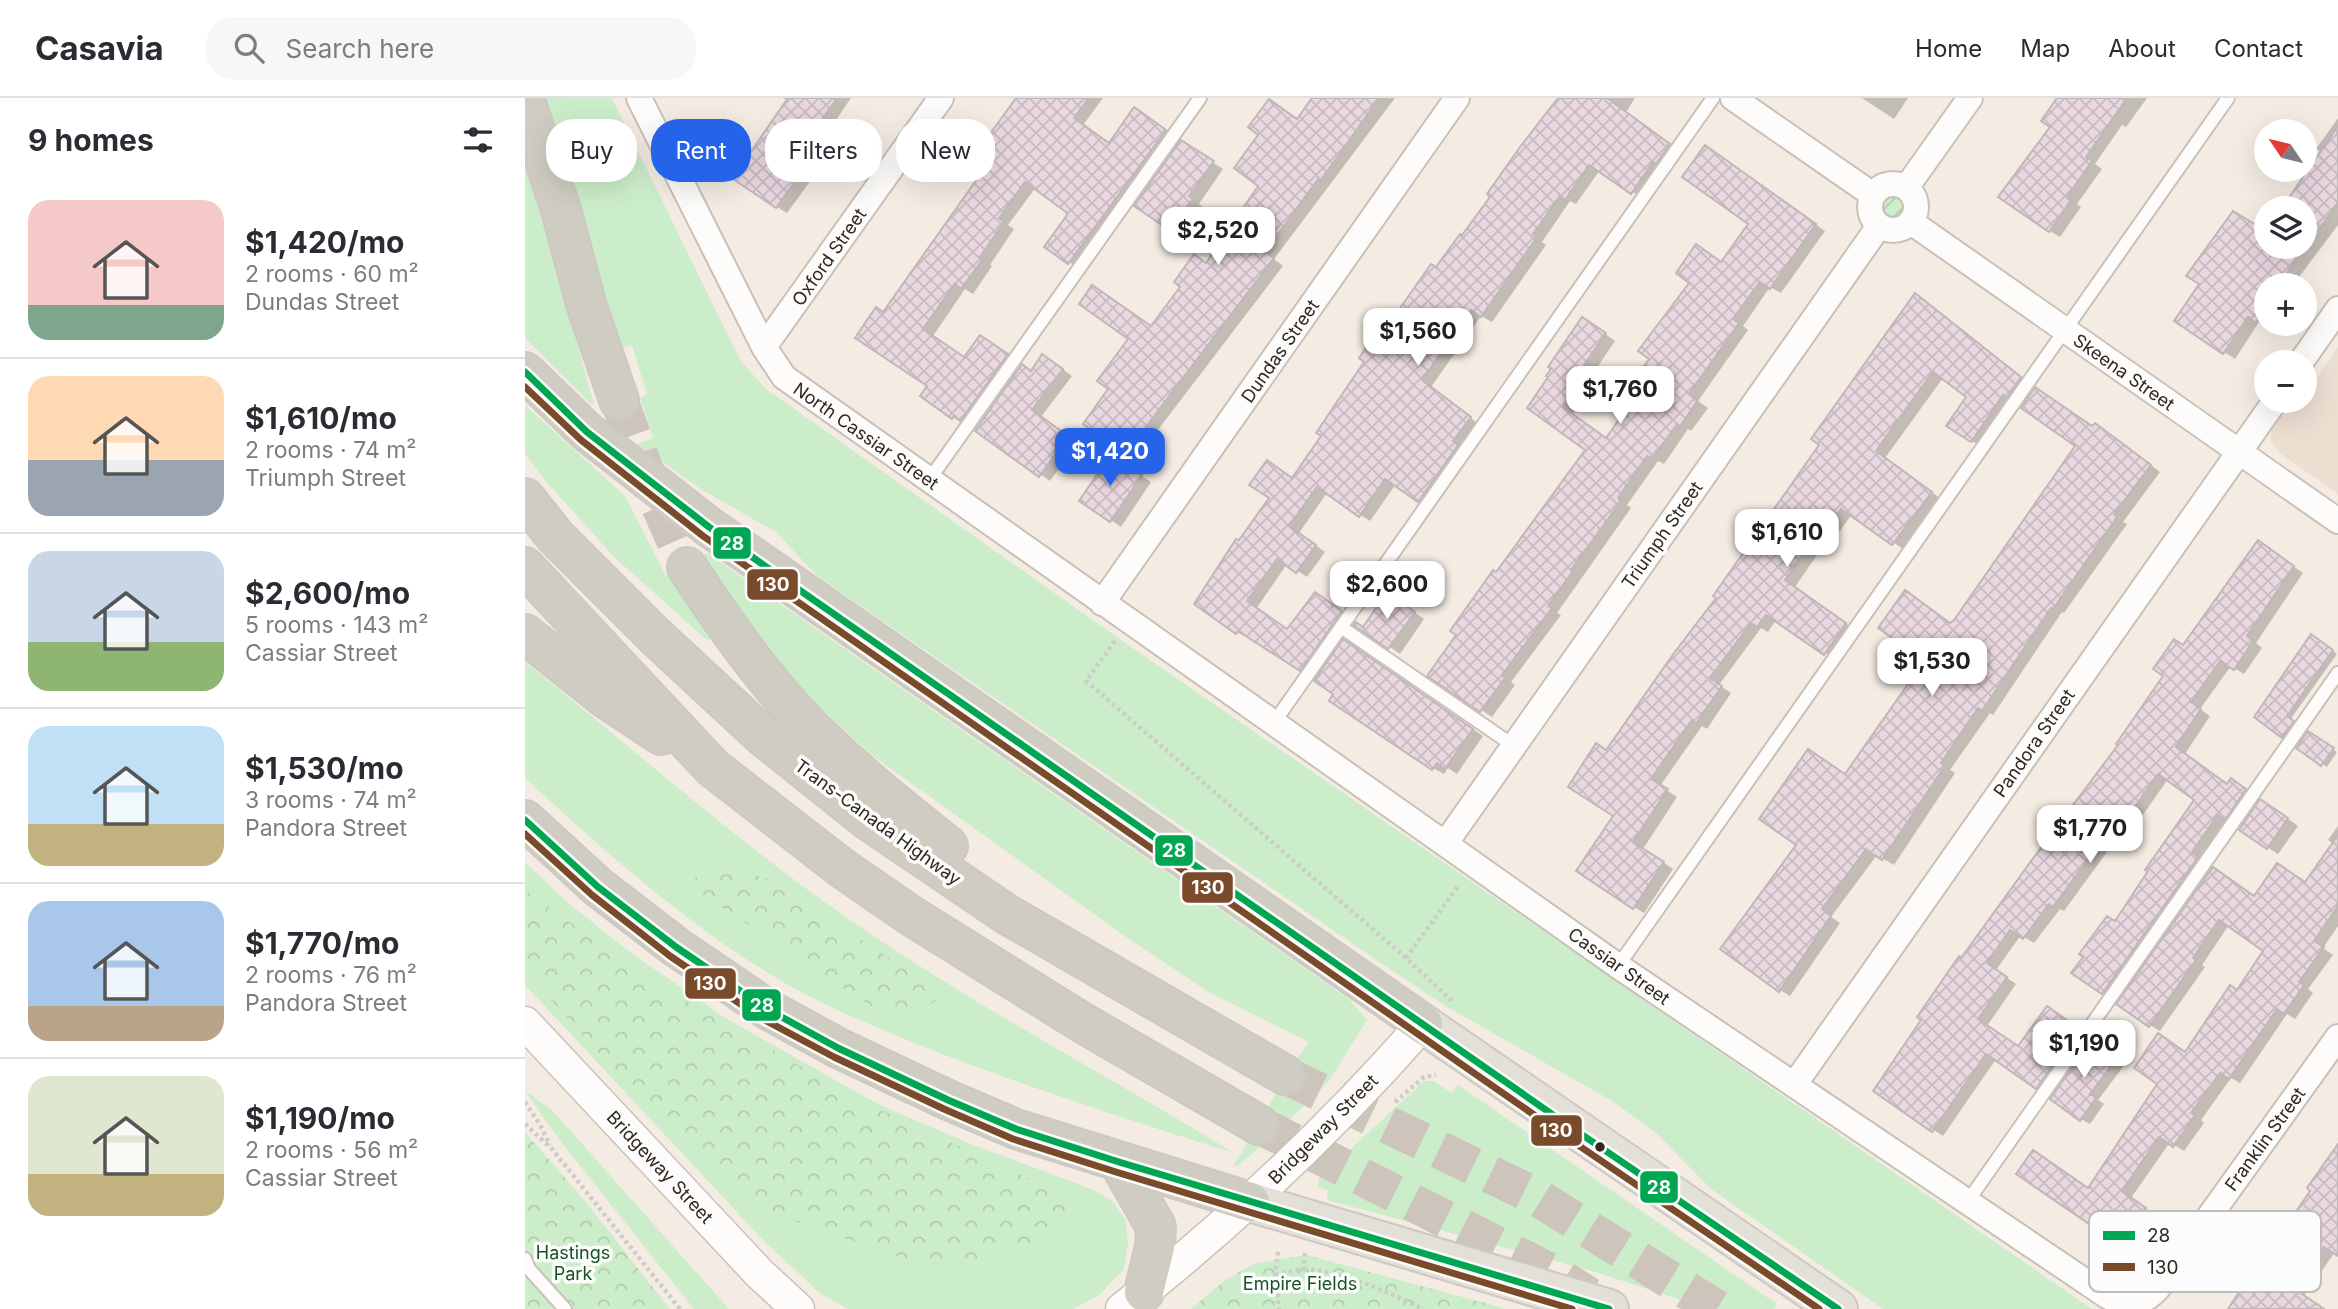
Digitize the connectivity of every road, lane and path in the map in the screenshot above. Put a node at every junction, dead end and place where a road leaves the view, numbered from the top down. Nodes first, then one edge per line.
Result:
1 (941, 98) edge
2 (1200, 98) edge
3 (1457, 98) edge
4 (1713, 98) edge
5 (1733, 98) edge
6 (1970, 98) edge
7 (2228, 98) edge
8 (525, 100) edge
9 (646, 100) edge
10 (1906, 188) junction
11 (1873, 195) junction
12 (1911, 222) junction
13 (1879, 226) junction
14 (2338, 309) edge
15 (2065, 330) junction
16 (764, 347) junction
17 (2309, 350) edge
18 (525, 372) edge
19 (618, 400) tunnel mouth
20 (2267, 413) edge
21 (2239, 452) junction
22 (929, 480) junction
23 (525, 498) edge
24 (2338, 521) edge
25 (525, 567) edge
26 (687, 567) tunnel mouth
27 (1102, 603) junction
28 (1341, 627) junction
29 (525, 634) edge
30 (1117, 638) dead end
31 (2338, 673) edge
32 (1273, 724) junction
33 (1514, 746) junction
34 (713, 768) junction
35 (525, 820) edge
36 (1445, 844) junction
37 (1463, 879) dead end
38 (1406, 958) junction
39 (1618, 966) junction
40 (1112, 976) junction
41 (1456, 1005) dead end
42 (525, 1023) edge
43 (1423, 1024) junction
44 (2338, 1037) edge
45 (1285, 1075) tunnel mouth
46 (1444, 1080) dead end
47 (1794, 1085) junction
48 (525, 1102) edge
49 (1388, 1109) dead end
50 (525, 1124) edge
51 (1259, 1125) tunnel mouth
52 (552, 1149) junction
53 (1119, 1162) junction
54 (1250, 1202) junction
55 (1968, 1202) junction
56 (2213, 1211) edge
57 (1278, 1252) dead end
58 (1305, 1253) dead end
59 (525, 1259) edge
60 (1304, 1269) junction
61 (1275, 1274) junction
62 (2089, 1284) edge
63 (2101, 1292) edge
64 (2154, 1292) edge
65 (1133, 1300) edge
66 (2141, 1306) edge
67 (565, 1309) edge
68 (680, 1309) edge
69 (798, 1309) edge
70 (1279, 1309) edge
71 (1423, 1309) edge
72 (1609, 1309) edge
73 (1838, 1309) edge

1 - 16 street, Oxford Street
2 - 22 lane
3 - 27 street, Dundas Street
4 - 28 lane
5 - 11 street
6 - 10 street
7 - 15 lane
8 - 19 highway
9 - 16 street, North Cassiar Street
10 - 11 street
10 - 12 street
11 - 13 street
12 - 13 street
12 - 15 street, Skeena Street
13 - 33 street, Triumph Street
14 - 17 street
15 - 21 street, Skeena Street
15 - 39 lane
16 - 22 street, North Cassiar Street
18 - 43 highway
20 - 21 street, Pandora Street
21 - 24 street, Skeena Street
21 - 47 street, Pandora Street
22 - 27 street, North Cassiar Street
23 - 40 highway, Trans-Canada Highway
25 - 34 highway
26 - 40 highway
27 - 32 street, Cassiar Street
28 - 32 lane
28 - 33 lane
29 - 34 highway
30 - 38 path
31 - 55 lane
32 - 36 street, Cassiar Street
33 - 36 street, Triumph Street
34 - 51 highway
35 - 53 highway
36 - 39 street, Cassiar Street
37 - 38 path
38 - 41 path
39 - 47 street, Cassiar Street
40 - 45 highway, Trans-Canada Highway
42 - 69 street, Bridgeway Street
43 - 54 street, Bridgeway Street
43 - 73 main road
44 - 56 street, Franklin Street
46 - 49 path
47 - 55 street, Cassiar Street
48 - 52 path
50 - 52 path
52 - 68 path
53 - 54 highway
53 - 65 highway
54 - 65 street, Bridgeway Street
54 - 72 main road
55 - 62 street, Cassiar Street
57 - 61 path
58 - 60 path
59 - 67 lane
60 - 61 path
60 - 71 path
61 - 70 path
63 - 66 street, Cassiar Street
64 - 66 street, Franklin Street

